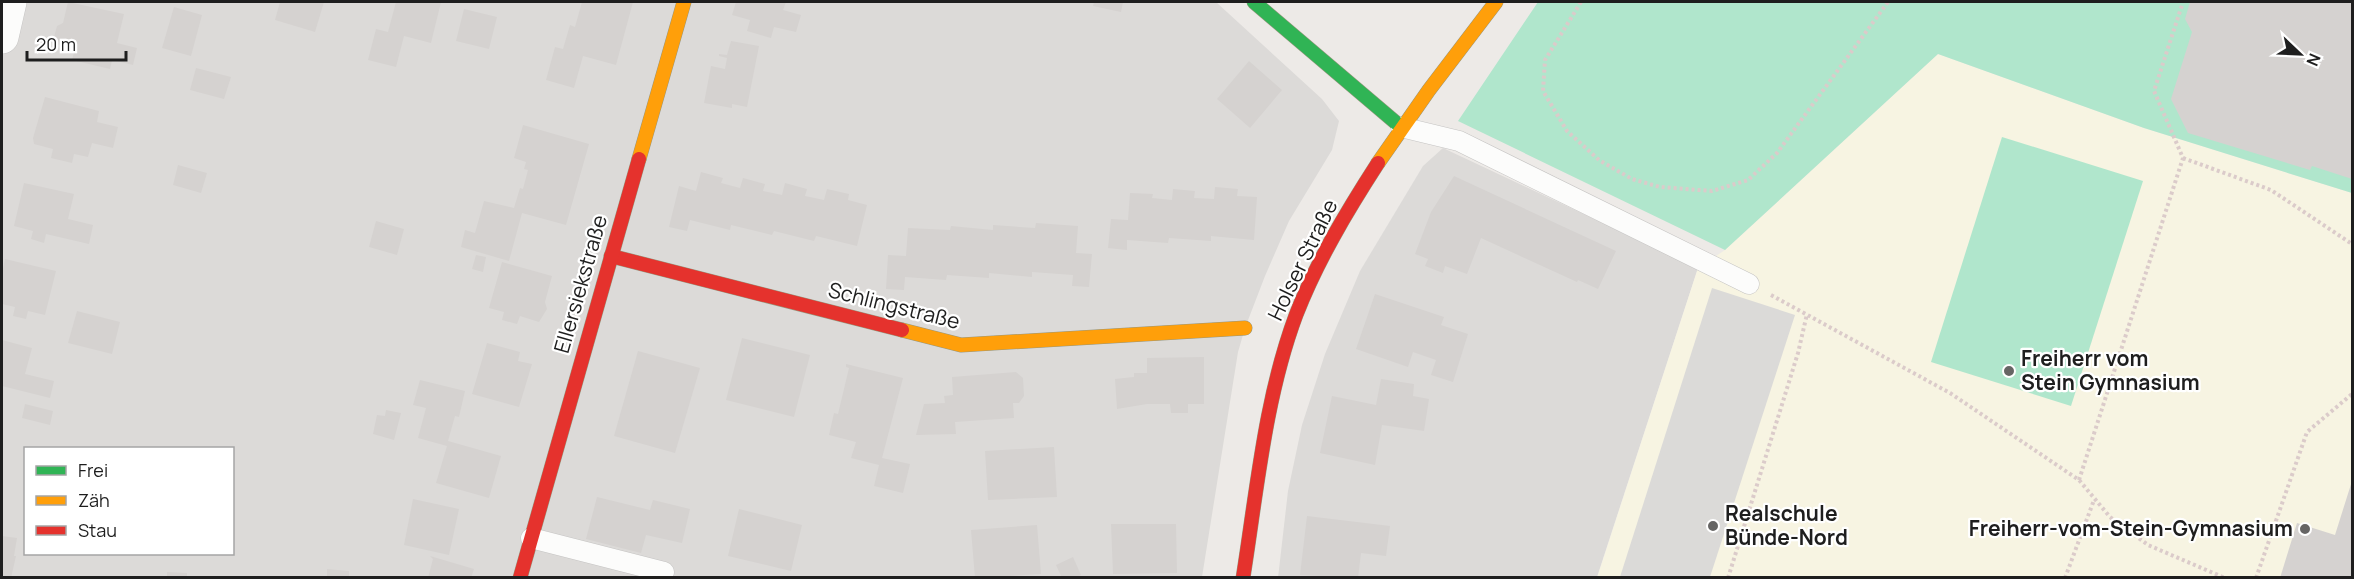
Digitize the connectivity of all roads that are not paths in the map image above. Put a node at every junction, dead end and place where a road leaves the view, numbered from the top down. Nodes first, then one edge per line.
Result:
1 (10, 2) edge
2 (684, 2) edge
3 (1254, 2) edge
4 (1496, 2) edge
5 (2, 38) edge
6 (1401, 127) junction
7 (611, 256) junction
8 (1749, 284) road end
9 (1245, 328) dead end
10 (531, 538) junction
11 (664, 572) dead end
12 (520, 578) edge
13 (1243, 578) edge

1 - 5 street
2 - 7 street, Ellersiekstraße
3 - 6 street
4 - 6 street, Holser Straße
6 - 8 lane
6 - 13 street, Holser Straße
7 - 9 street, Schlingstraße
7 - 10 street, Ellersiekstraße
10 - 11 lane
10 - 12 street, Ellersiekstraße

